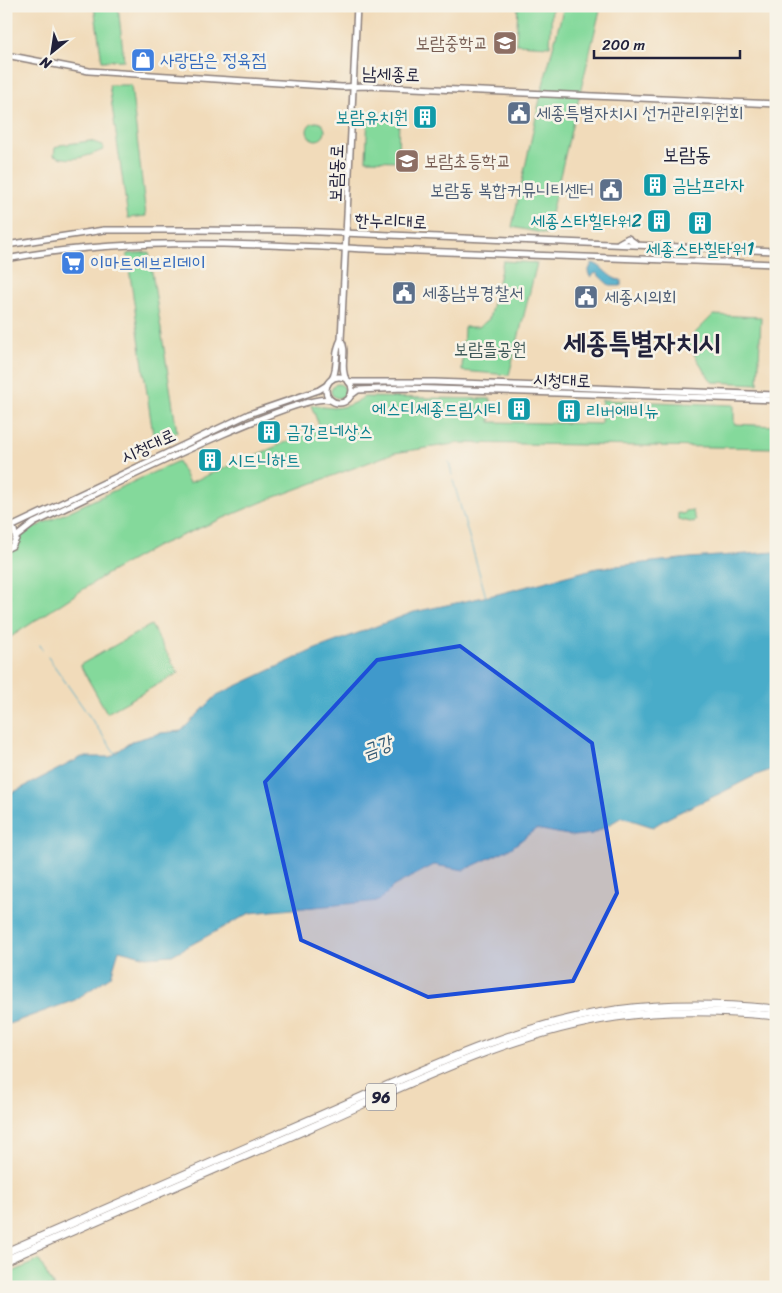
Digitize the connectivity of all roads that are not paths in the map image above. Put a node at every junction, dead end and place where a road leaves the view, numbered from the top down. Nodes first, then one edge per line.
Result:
1 (357, 6) edge
2 (6, 55) edge
3 (354, 86) junction
4 (776, 104) edge
5 (347, 234) junction
6 (6, 244) edge
7 (346, 248) junction
8 (776, 251) edge
9 (6, 259) edge
10 (776, 264) edge
11 (341, 340) junction
12 (332, 379) junction
13 (348, 381) junction
14 (327, 385) junction
15 (776, 395) edge
16 (350, 396) junction
17 (330, 400) junction
18 (776, 400) edge
19 (9, 526) edge
20 (16, 537) junction
21 (6, 549) edge
22 (776, 1009) edge
23 (776, 1016) edge
24 (6, 1252) edge
25 (6, 1260) edge

1 - 3 street, 보람동로
2 - 3 street, 남세종로
3 - 4 street, 남세종로
3 - 5 street, 보람동로
5 - 6 street, 한누리대로
5 - 7 street, 보람동로
5 - 8 street, 한누리대로
7 - 9 street, 한누리대로
7 - 10 street, 한누리대로
7 - 11 street, 보람동로
11 - 12 street
11 - 13 street
12 - 13 street
12 - 14 street
13 - 15 street, 시청대로
13 - 16 street
14 - 17 street
14 - 19 street, 시청대로
16 - 17 street
16 - 18 street, 시청대로
17 - 20 street, 시청대로
19 - 20 street
20 - 21 street, 시청대로
22 - 24 main road, 96
23 - 25 main road, 96

